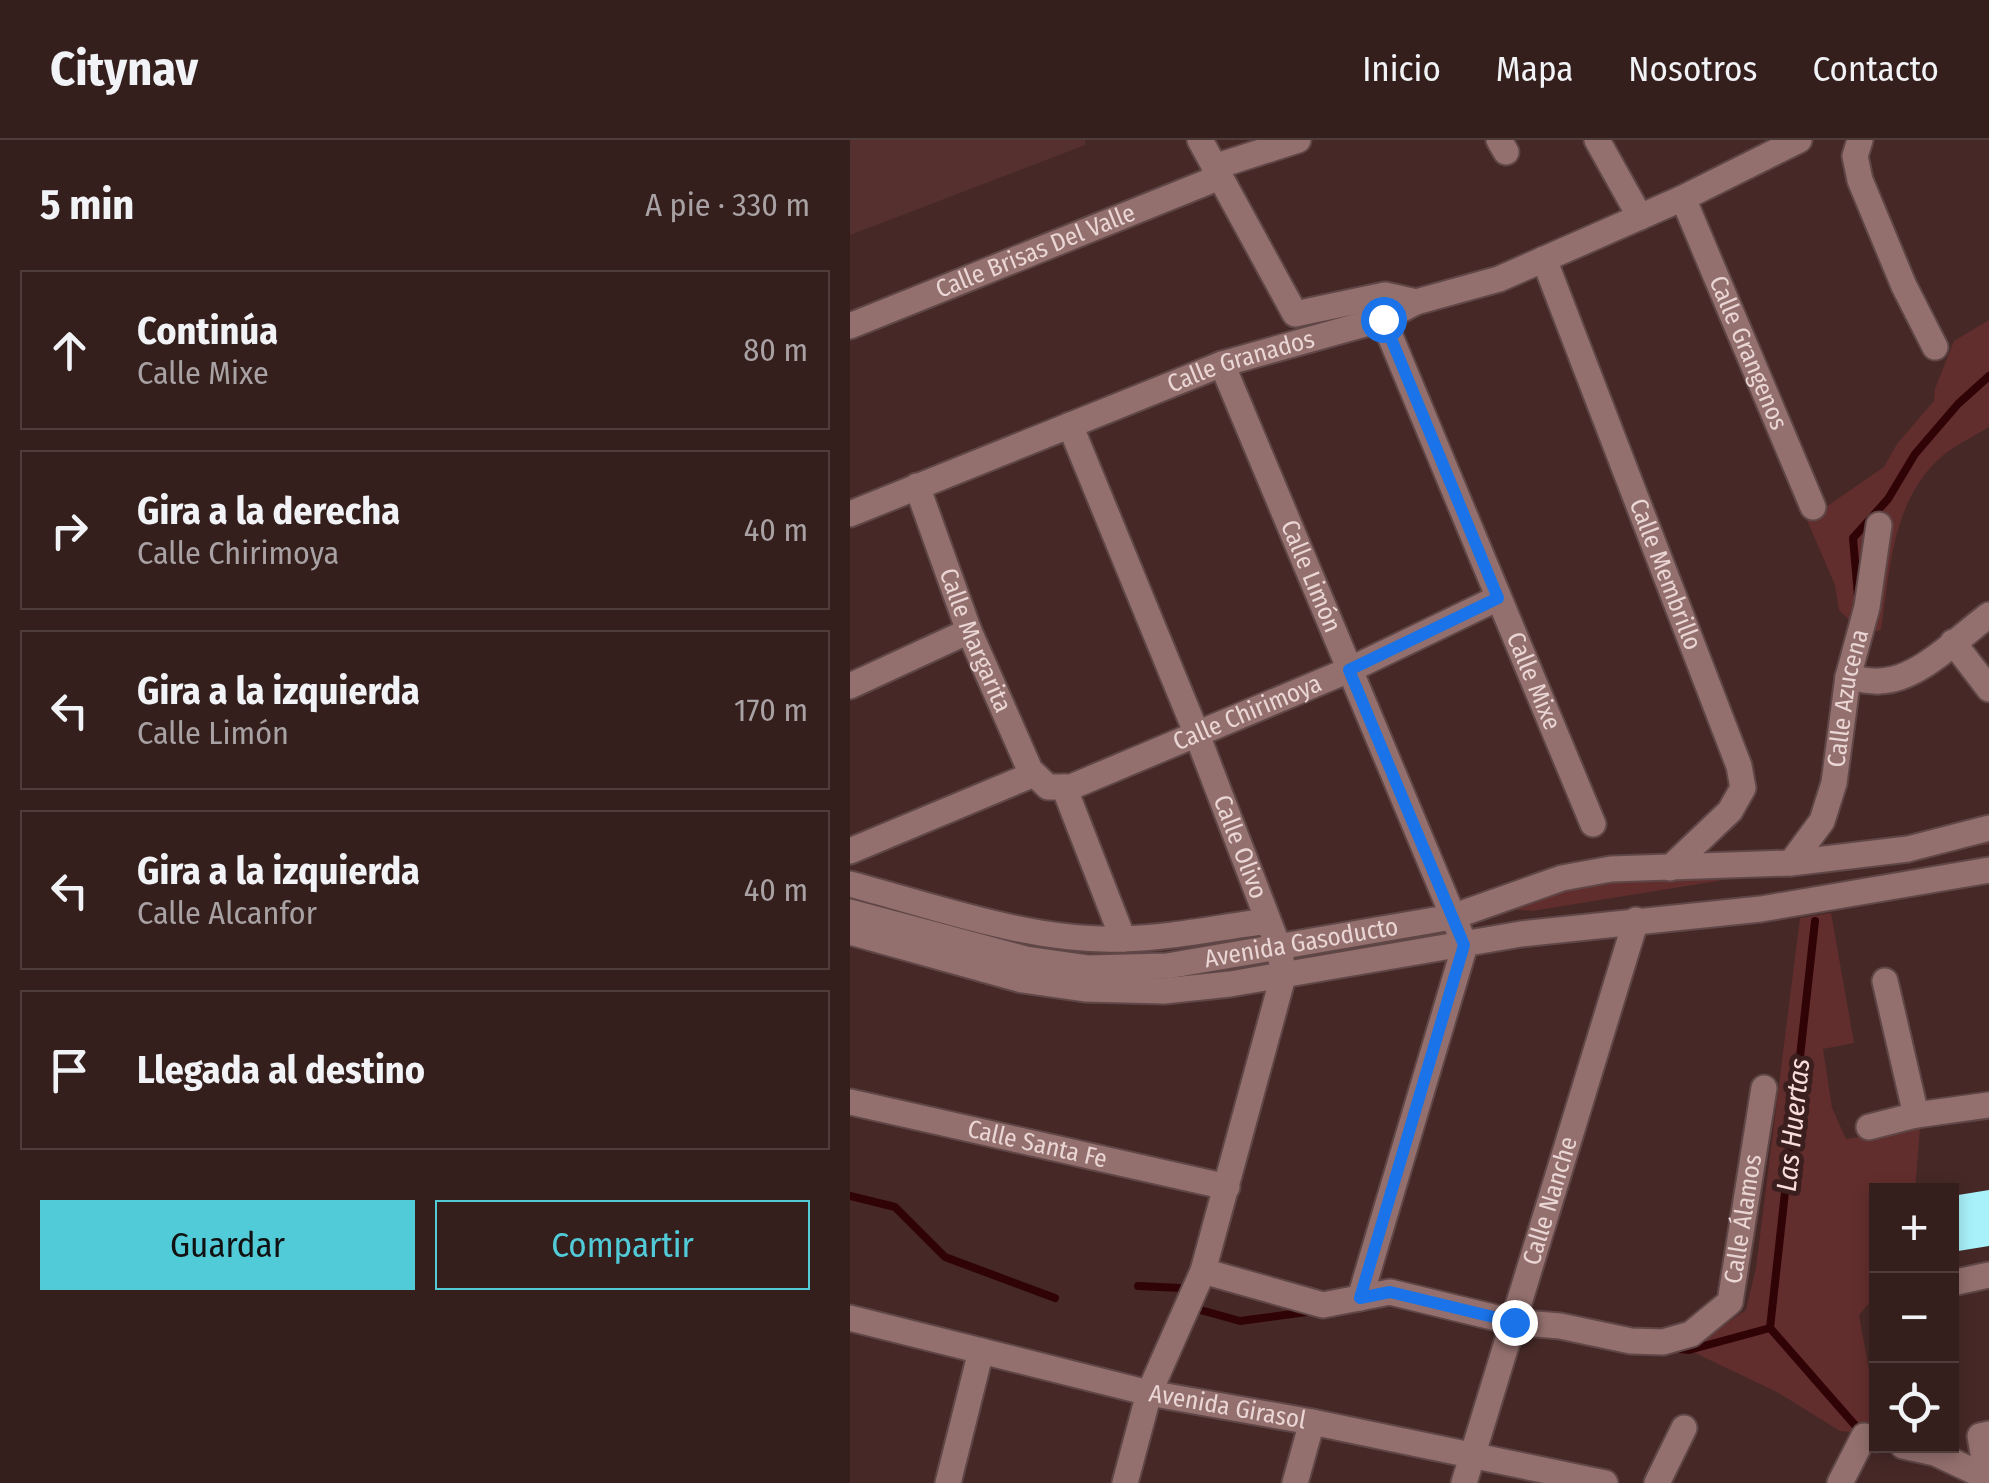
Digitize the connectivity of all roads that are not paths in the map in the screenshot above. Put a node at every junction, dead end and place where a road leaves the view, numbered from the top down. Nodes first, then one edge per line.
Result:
1 (1200, 140) edge
2 (1298, 140) edge
3 (1597, 140) edge
4 (1799, 140) edge
5 (1860, 140) edge
6 (1217, 172) junction
7 (1683, 198) junction
8 (1640, 216) junction
9 (1544, 258) junction
10 (1416, 302) junction
11 (1383, 319) junction
12 (850, 326) edge
13 (1935, 347) dead end
14 (1222, 364) junction
15 (1070, 426) junction
16 (917, 486) junction
17 (1814, 508) dead end
18 (850, 514) edge
19 (1878, 525) dead end
20 (1498, 598) junction
21 (1989, 615) edge
22 (969, 631) junction
23 (1953, 642) junction
24 (1349, 670) junction
25 (1848, 678) junction
26 (850, 686) edge
27 (1989, 688) edge
28 (1196, 732) junction
29 (1048, 783) junction
30 (1593, 824) dead end
31 (1989, 828) edge
32 (850, 852) edge
33 (1791, 863) junction
34 (1670, 868) junction
35 (1989, 870) edge
36 (850, 884) edge
37 (850, 912) edge
38 (1452, 917) junction
39 (1268, 920) junction
40 (1636, 920) junction
41 (850, 932) edge
42 (1123, 939) junction
43 (1464, 945) junction
44 (1278, 946) junction
45 (1284, 973) junction
46 (1885, 981) dead end
47 (1764, 1088) dead end
48 (850, 1102) edge
49 (1989, 1106) edge
50 (1916, 1115) junction
51 (1869, 1127) dead end
52 (1227, 1187) junction
53 (1989, 1275) edge
54 (1201, 1277) junction
55 (1959, 1281) edge
56 (1360, 1298) junction
57 (850, 1318) edge
58 (1511, 1330) junction
59 (981, 1350) junction
60 (1149, 1393) junction
61 (1312, 1422) junction
62 (1684, 1428) dead end
63 (1984, 1435) edge
64 (1869, 1439) edge
65 (1931, 1453) edge
66 (1471, 1456) junction
67 (1988, 1481) edge
68 (948, 1483) edge
69 (1125, 1483) edge
70 (1295, 1483) edge
71 (1464, 1483) edge
72 (1605, 1483) edge
73 (1657, 1483) edge
74 (1840, 1483) edge

1 - 6 street
2 - 6 street, Calle Brisas Del Valle
3 - 8 street
4 - 7 street, Calle Granados
5 - 13 street
6 - 10 street
6 - 12 street, Calle Brisas Del Valle
7 - 8 street, Calle Granados
7 - 17 street, Calle Grangenos
8 - 9 street, Calle Granados
9 - 10 street, Calle Granados
9 - 34 street, Calle Membrillo
10 - 11 street, Calle Granados
11 - 14 street, Calle Granados
11 - 20 street, Calle Mixe
14 - 15 street, Calle Granados
14 - 24 street, Calle Limón
15 - 16 street, Calle Granados
15 - 28 street, Calle Olivo
16 - 18 street, Calle Granados
16 - 22 street, Calle Margarita
19 - 25 street, Calle Azucena
20 - 24 street, Calle Chirimoya
20 - 30 street, Calle Mixe
21 - 23 street
22 - 26 street
22 - 29 street, Calle Margarita
23 - 25 street
23 - 27 street
24 - 28 street, Calle Chirimoya
24 - 38 street, Calle Limón
25 - 33 street, Calle Azucena
28 - 29 street, Calle Chirimoya
28 - 39 street, Calle Olivo
29 - 32 street, Calle Chirimoya
29 - 42 street, Calle Margarita
31 - 33 street, Avenida Gasoducto
33 - 34 street, Avenida Gasoducto
34 - 38 street, Avenida Gasoducto
35 - 40 street, Avenida Gasoducto
36 - 42 street
37 - 44 street, Avenida Gasoducto
38 - 43 street, Calle Limón
38 - 44 street, Avenida Gasoducto
39 - 42 street
39 - 44 street, Calle Olivo
40 - 43 street, Avenida Gasoducto
40 - 58 street, Calle Nanche
41 - 45 street, Avenida Gasoducto
43 - 45 street, Avenida Gasoducto
43 - 56 street
44 - 45 street, Calle Olivo
45 - 52 street, Calle Olivo
46 - 50 street
47 - 58 street, Calle Álamos
48 - 52 street, Calle Santa Fe
49 - 50 street
50 - 51 street
52 - 54 street, Calle Olivo
53 - 55 street
54 - 56 street
54 - 60 street, Calle Olivo
56 - 58 street
57 - 59 street, Avenida Girasol
58 - 66 street, Calle Nanche
59 - 60 street, Avenida Girasol
59 - 68 street
60 - 61 street, Avenida Girasol
60 - 69 street, Calle Olivo
61 - 66 street, Avenida Girasol
61 - 70 street
62 - 73 street
63 - 67 street
64 - 74 street
65 - 67 street
66 - 71 street, Calle Nanche
66 - 72 street, Avenida Girasol

